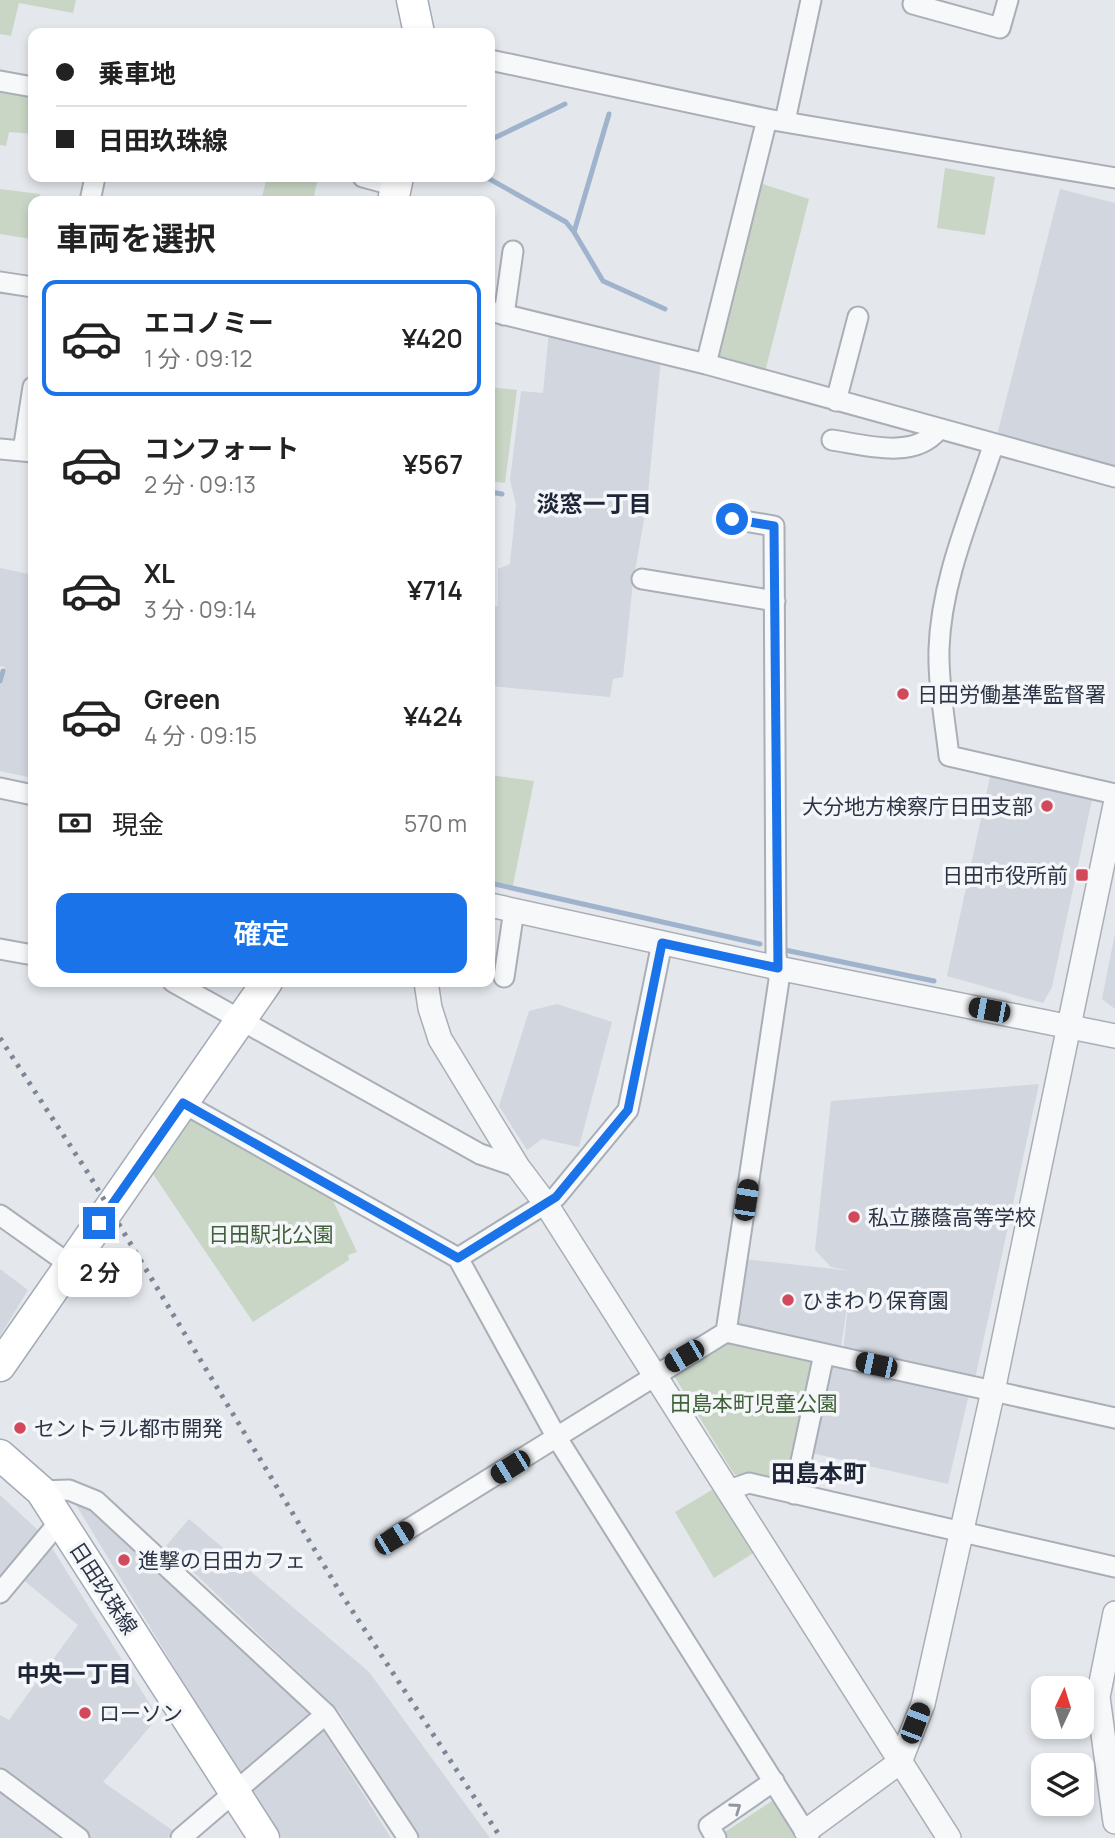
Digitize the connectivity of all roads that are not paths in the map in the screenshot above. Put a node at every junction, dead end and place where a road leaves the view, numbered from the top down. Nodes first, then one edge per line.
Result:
1 (412, 0) edge
2 (811, 0) edge
3 (1008, 0) edge
4 (913, 4) dead end
5 (418, 28) edge
6 (495, 61) edge
7 (0, 81) edge
8 (28, 86) edge
9 (776, 120) junction
10 (1115, 178) edge
11 (378, 182) edge
12 (396, 188) edge
13 (513, 251) dead end
14 (0, 282) edge
15 (28, 285) edge
16 (497, 313) edge
17 (858, 317) dead end
18 (706, 364) junction
19 (836, 401) junction
20 (938, 430) junction
21 (832, 440) dead end
22 (993, 446) junction
23 (0, 449) edge
24 (28, 452) edge
25 (1115, 477) edge
26 (732, 519) dead end
27 (642, 579) dead end
28 (775, 601) junction
29 (0, 788) edge
30 (28, 794) edge
31 (1115, 794) edge
32 (1115, 805) edge
33 (495, 906) edge
34 (514, 910) junction
35 (662, 943) junction
36 (0, 948) edge
37 (28, 954) edge
38 (778, 968) junction
39 (504, 977) dead end
40 (183, 987) edge
41 (262, 987) edge
42 (427, 987) edge
43 (236, 1015) junction
44 (1068, 1027) junction
45 (1115, 1036) edge
46 (183, 1103) junction
47 (518, 1167) junction
48 (546, 1204) junction
49 (0, 1215) edge
50 (458, 1258) junction
51 (62, 1259) junction
52 (726, 1332) junction
53 (824, 1354) junction
54 (1, 1365) edge
55 (655, 1374) junction
56 (993, 1391) junction
57 (1115, 1418) edge
58 (556, 1438) junction
59 (0, 1455) edge
60 (729, 1490) junction
61 (41, 1491) junction
62 (794, 1494) junction
63 (60, 1521) junction
64 (962, 1533) junction
65 (394, 1538) dead end
66 (1115, 1567) edge
67 (0, 1593) edge
68 (1115, 1613) edge
69 (1107, 1699) edge
70 (326, 1714) junction
71 (900, 1762) junction
72 (0, 1779) edge
73 (774, 1781) junction
74 (237, 1793) junction
75 (1115, 1822) edge
76 (808, 1835) edge
77 (79, 1838) edge
78 (181, 1838) edge
79 (264, 1838) edge
80 (408, 1838) edge
81 (716, 1838) edge
82 (949, 1838) edge

1 - 5 main road
2 - 9 street
3 - 4 street
6 - 9 street
7 - 8 street
9 - 10 street
9 - 18 street
11 - 12 street
13 - 16 street
14 - 15 street
16 - 18 street
17 - 19 street
18 - 19 street
19 - 20 street
20 - 21 street
20 - 22 street
22 - 25 street
22 - 31 street
23 - 24 street
26 - 28 street
27 - 28 street
28 - 38 street
29 - 30 street
32 - 44 street
33 - 34 street
34 - 35 street
34 - 39 street
35 - 38 street
35 - 48 street
36 - 37 street
38 - 44 street
38 - 52 street
40 - 43 street
41 - 43 main road
42 - 47 street
43 - 46 main road
43 - 47 street
43 - 51 street
44 - 45 street
44 - 56 street
46 - 50 street
46 - 54 main road
47 - 48 street
48 - 50 street
48 - 55 street
49 - 51 street
50 - 58 street
51 - 54 street
52 - 53 street
52 - 55 street
53 - 56 street
53 - 62 street
55 - 58 street
55 - 60 street
56 - 57 street
56 - 64 street
58 - 65 street
58 - 73 street
59 - 61 main road, 日田玖珠線
60 - 62 street
60 - 71 street
61 - 63 main road, 日田玖珠線
61 - 70 street
62 - 64 street
63 - 67 street
63 - 74 main road, 日田玖珠線
64 - 66 street
64 - 71 street
68 - 69 street
69 - 75 street
70 - 74 street
70 - 80 street
71 - 76 street
71 - 82 street
72 - 77 street
73 - 76 street
81 -> 73 street
74 - 78 street
74 - 79 main road, 日田玖珠線

